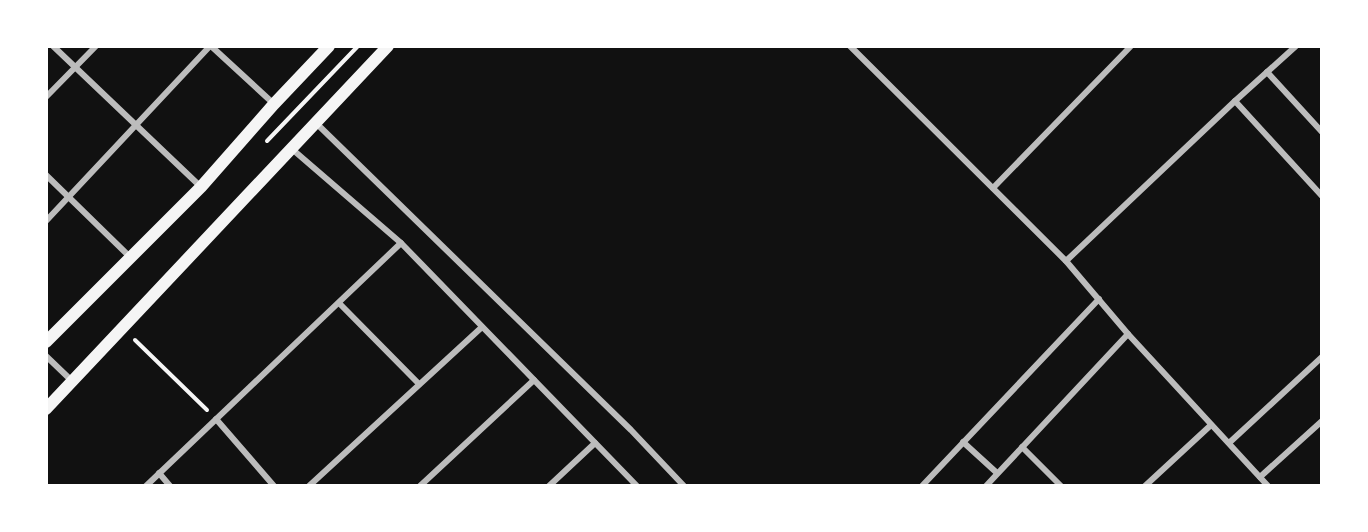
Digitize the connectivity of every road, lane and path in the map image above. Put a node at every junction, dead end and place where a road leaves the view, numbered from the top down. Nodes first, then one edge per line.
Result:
1 (53, 46) edge
2 (96, 46) edge
3 (211, 46) edge
4 (329, 46) edge
5 (358, 46) edge
6 (388, 46) edge
7 (850, 46) edge
8 (1131, 46) edge
9 (1296, 46) edge
10 (75, 68) junction
11 (1268, 72) junction
12 (46, 97) edge
13 (1235, 100) junction
14 (274, 104) junction
15 (316, 123) junction
16 (136, 126) junction
17 (1322, 132) edge
18 (263, 146) dead end
19 (292, 149) junction
20 (46, 175) edge
21 (201, 187) junction
22 (993, 188) junction
23 (1322, 196) edge
24 (69, 197) junction
25 (46, 220) edge
26 (401, 243) junction
27 (132, 258) junction
28 (1066, 261) junction
29 (1099, 299) junction
30 (339, 303) junction
31 (482, 327) junction
32 (123, 329) junction
33 (1128, 334) junction
34 (46, 342) edge
35 (46, 356) edge
36 (1322, 357) edge
37 (534, 380) junction
38 (72, 381) junction
39 (419, 384) junction
40 (47, 408) edge
41 (216, 418) junction
42 (1322, 421) edge
43 (1211, 425) junction
44 (963, 442) junction
45 (596, 443) junction
46 (1229, 443) junction
47 (1022, 447) junction
48 (159, 473) junction
49 (997, 473) junction
50 (1260, 477) junction
51 (146, 486) edge
52 (170, 486) edge
53 (274, 486) edge
54 (309, 486) edge
55 (420, 486) edge
56 (549, 486) edge
57 (637, 486) edge
58 (684, 486) edge
59 (922, 486) edge
60 (986, 486) edge
61 (1062, 486) edge
62 (1145, 486) edge
63 (1268, 486) edge

1 - 10 street
2 - 10 street
3 - 14 street
3 - 16 street
4 - 14 main road
5 - 18 path
6 - 15 main road
7 - 22 street
8 - 22 street
9 - 11 street
10 - 12 street
10 - 16 street
11 - 13 street
11 - 17 street
13 - 23 street
13 - 28 street
14 - 21 main road
15 - 19 main road
15 - 58 street
16 - 21 street
16 - 24 street
19 - 26 street
19 - 32 main road
20 - 24 street
21 - 27 main road
22 - 28 street
24 - 25 street
24 - 27 street
26 - 30 street
26 - 31 street
27 - 34 main road
28 - 29 street
29 - 33 street
29 - 44 street
30 - 39 street
30 - 41 street
31 - 37 street
31 - 39 street
32 - 38 main road
32 - 41 path
33 - 43 street
33 - 47 street
35 - 38 street
36 - 46 street
37 - 45 street
37 - 55 street
38 - 40 main road
39 - 54 street
41 - 48 street
41 - 53 street
42 - 50 street
43 - 46 street
43 - 62 street
44 - 49 street
44 - 59 street
45 - 56 street
45 - 57 street
46 - 50 street
47 - 49 street
47 - 61 street
48 - 51 street
48 - 52 street
49 - 60 street
50 - 63 street

